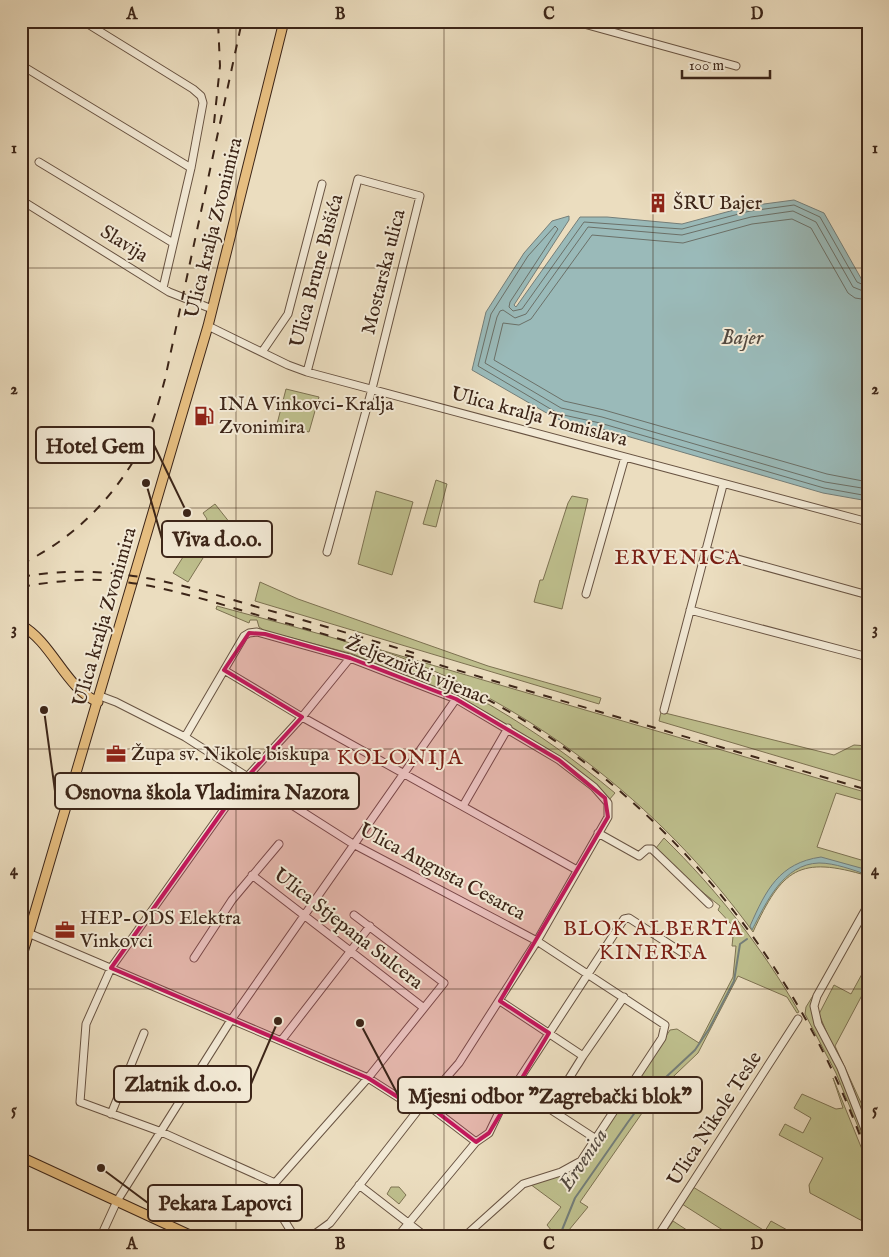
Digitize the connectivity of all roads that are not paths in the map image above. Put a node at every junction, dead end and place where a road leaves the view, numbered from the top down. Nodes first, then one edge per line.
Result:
1 (83, 21) edge
2 (284, 21) edge
3 (573, 21) edge
4 (95, 24) edge
5 (21, 65) edge
6 (736, 66) dead end
7 (39, 162) dead end
8 (191, 168) junction
9 (358, 179) joint
10 (322, 184) dead end
11 (21, 200) edge
12 (173, 243) junction
13 (163, 288) junction
14 (212, 309) junction
15 (208, 326) junction
16 (262, 352) junction
17 (307, 372) junction
18 (372, 390) junction
19 (625, 457) junction
20 (723, 485) junction
21 (868, 522) edge
22 (705, 550) junction
23 (327, 552) dead end
24 (586, 594) dead end
25 (868, 595) edge
26 (690, 610) junction
27 (21, 625) edge
28 (350, 658) junction
29 (868, 658) edge
30 (224, 670) junction
31 (99, 699) junction
32 (456, 700) junction
33 (664, 710) dead end
34 (302, 717) junction
35 (508, 728) junction
36 (185, 737) junction
37 (405, 773) junction
38 (247, 777) junction
39 (463, 806) junction
40 (598, 833) junction
41 (279, 844) dead end
42 (352, 844) junction
43 (577, 870) junction
44 (252, 875) junction
45 (709, 904) dead end
46 (868, 906) edge
47 (305, 914) junction
48 (354, 915) dead end
49 (370, 926) junction
50 (26, 931) edge
51 (537, 942) junction
52 (352, 951) junction
53 (686, 956) dead end
54 (194, 958) dead end
55 (21, 959) edge
56 (111, 968) junction
57 (588, 973) junction
58 (624, 997) junction
59 (500, 1001) junction
60 (424, 1008) junction
61 (798, 1019) dead end
62 (231, 1020) junction
63 (144, 1033) dead end
64 (549, 1033) junction
65 (282, 1041) junction
66 (583, 1056) junction
67 (368, 1078) junction
68 (516, 1087) junction
69 (425, 1103) junction
70 (418, 1110) junction
71 (550, 1110) junction
72 (112, 1114) junction
73 (159, 1131) junction
74 (868, 1137) edge
75 (596, 1139) junction
76 (476, 1142) junction
77 (21, 1158) edge
78 (275, 1183) junction
79 (359, 1185) junction
80 (117, 1200) junction
81 (409, 1223) junction
82 (102, 1236) edge
83 (192, 1236) edge
84 (294, 1236) edge
85 (312, 1236) edge
86 (398, 1236) edge
87 (425, 1236) edge
88 (465, 1236) edge
89 (658, 1236) edge

1 - 4 street
2 - 14 main road, Ulica kralja Zvonimira
3 - 6 street
4 - 8 street
5 - 8 street
7 - 12 street
8 - 12 street
9 - 17 street, Ulica Brune Bušića
9 - 18 street, Mostarska ulica
10 - 16 street
11 - 13 street, Slavija
12 - 13 street
13 - 14 street, Slavija
14 - 15 main road, Ulica kralja Zvonimira
15 - 16 street, Ulica kralja Tomislava
15 - 31 main road, Ulica kralja Zvonimira
16 - 17 street, Ulica kralja Tomislava
17 - 18 street, Ulica kralja Tomislava
18 - 19 street, Ulica kralja Tomislava
18 - 23 street
19 - 20 street, Ulica kralja Tomislava
19 - 24 street
20 - 21 street, Ulica kralja Tomislava
20 - 22 street
22 - 25 street
22 - 26 street
26 - 29 street
26 - 33 street
27 - 31 main road
28 - 30 street, Željeznički vijenac
28 - 32 street, Željeznički vijenac
28 - 34 street
30 - 34 street
30 - 36 street
31 - 36 street, Ulica Augusta Cesarca
31 - 50 main road, Ulica kralja Zvonimira
32 - 35 street, Željeznički vijenac
32 - 37 street
34 - 37 street
34 - 38 street
35 - 39 street
35 - 40 street, Željeznički vijenac
36 - 38 street, Ulica Augusta Cesarca
37 - 39 street
37 - 42 street
38 - 42 street, Ulica Augusta Cesarca
38 - 56 street
39 - 43 street
40 - 43 street
40 - 45 street
41 - 44 street
42 - 47 street
42 - 51 street, Ulica Augusta Cesarca
43 - 51 street
44 - 47 street, Ulica Stjepana Sulcera
44 - 54 street
46 - 74 street
47 - 52 street, Ulica Stjepana Sulcera
47 - 62 street
48 - 49 street
49 - 52 street
49 - 60 street
50 - 55 main road, Ulica kralja Zvonimira
50 - 56 street
51 - 57 street, Ulica Augusta Cesarca
51 - 59 street
52 - 60 street, Ulica Stjepana Sulcera
52 - 65 street
53 - 57 street
56 - 62 street
56 - 72 street
57 - 58 street, Ulica Augusta Cesarca
57 - 64 street
58 - 66 street
58 - 75 street, Ulica Augusta Cesarca
59 - 64 street
59 - 69 street
60 - 67 street
61 - 89 street, Ulica Nikole Tesle
62 - 65 street
62 - 73 street
63 - 72 street
64 - 66 street
64 - 68 street
65 - 67 street
66 - 71 street
67 - 70 street
67 - 78 street
68 - 71 street
68 - 76 street
69 - 70 street
69 - 76 street
70 - 79 street
71 - 75 street
72 - 73 street
73 - 78 street
73 - 80 street
75 - 88 street
76 - 81 street
77 - 80 main road
78 - 84 street
79 - 81 street
79 - 85 street
80 - 82 street
80 - 83 main road
81 - 86 street
81 - 87 street

